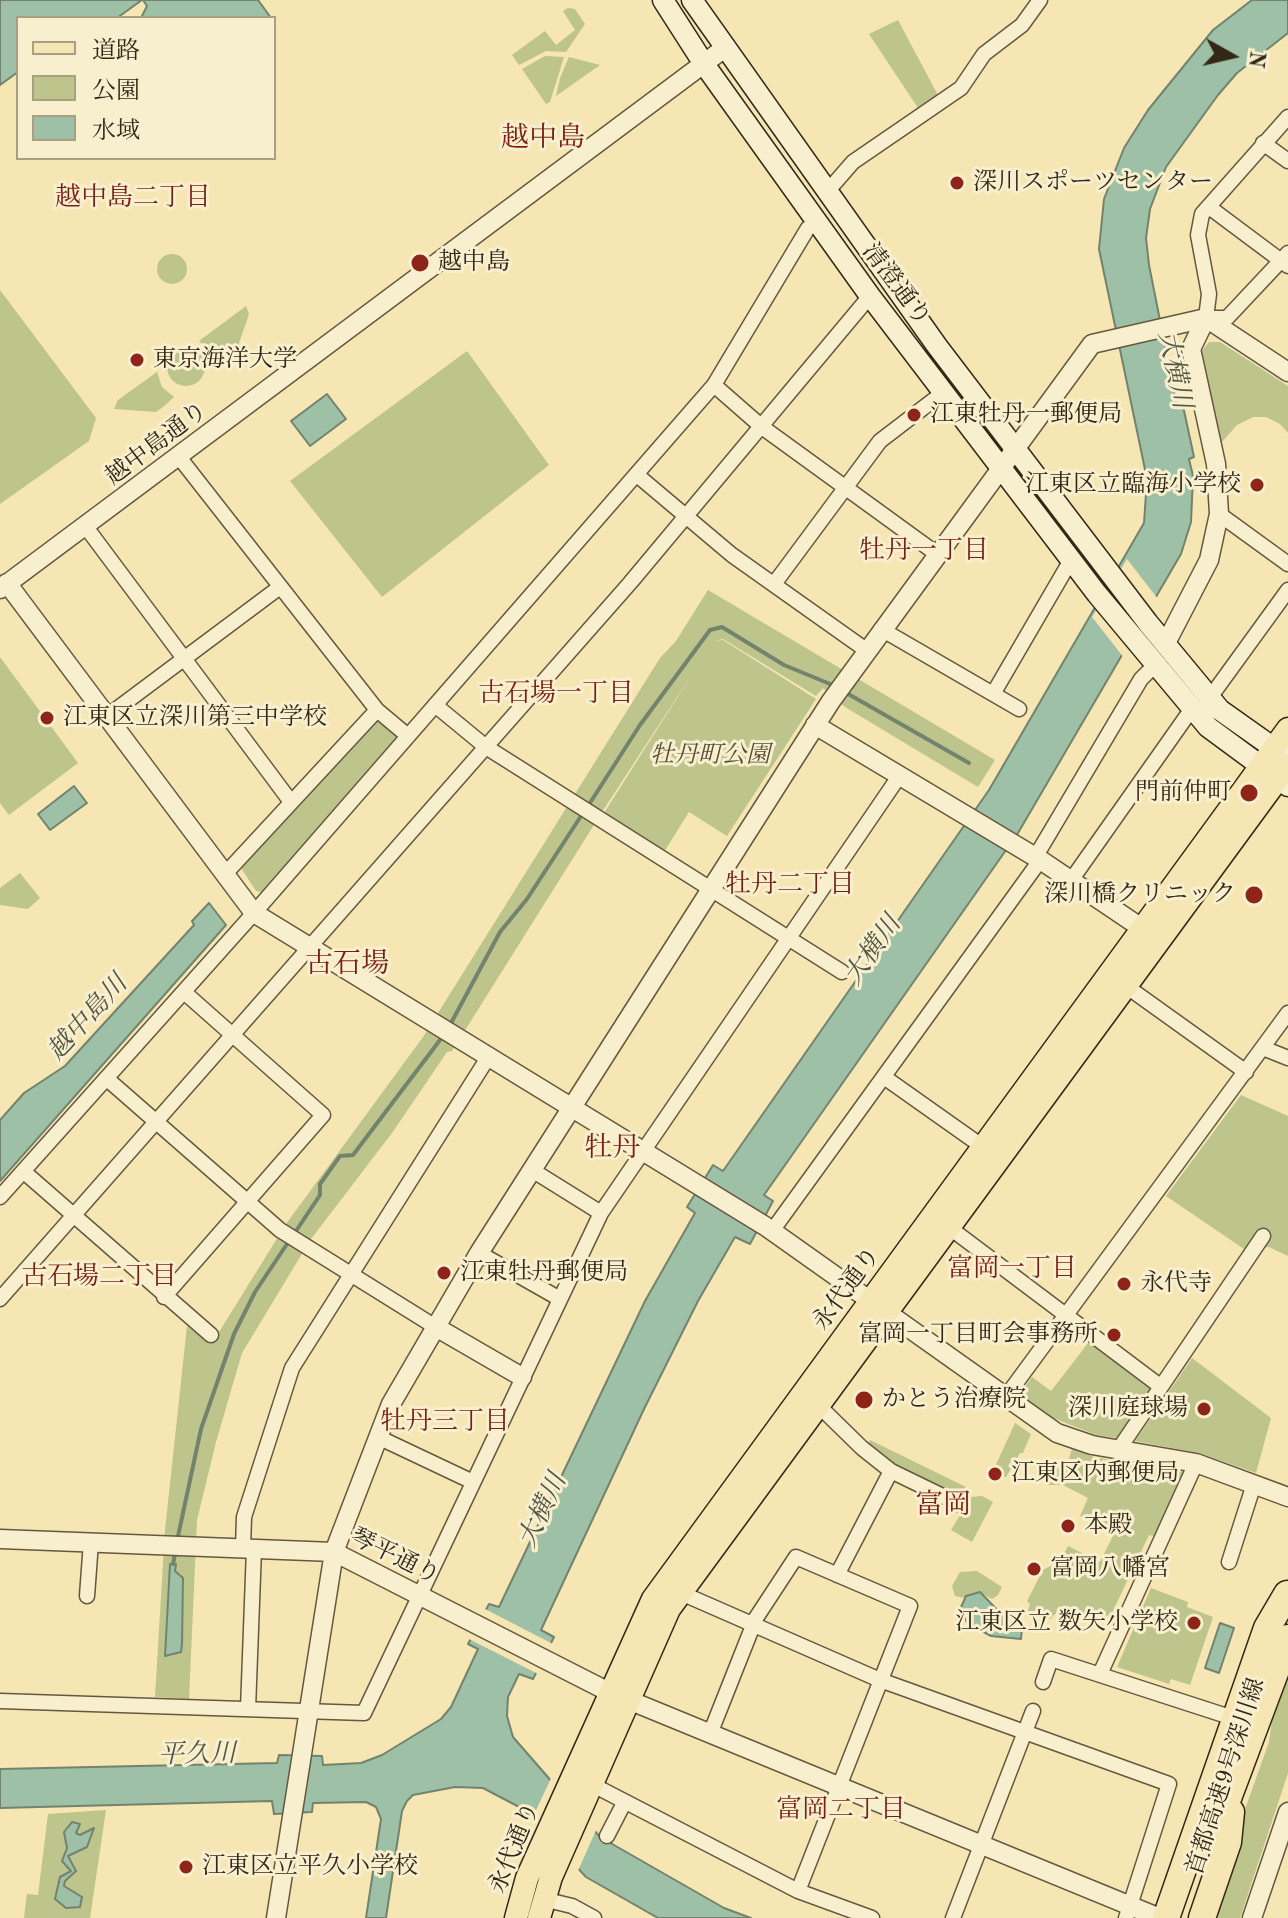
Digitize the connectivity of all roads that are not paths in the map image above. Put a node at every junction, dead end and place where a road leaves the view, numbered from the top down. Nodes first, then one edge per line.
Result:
1 (663, 0) edge
2 (692, 0) edge
3 (1040, 0) edge
4 (726, 47) junction
5 (704, 64) junction
6 (1288, 117) edge
7 (1263, 143) junction
8 (1288, 161) edge
9 (826, 193) junction
10 (1209, 207) junction
11 (811, 222) junction
12 (1286, 260) edge
13 (870, 296) junction
14 (1206, 318) junction
15 (1288, 372) edge
16 (714, 385) junction
17 (944, 392) junction
18 (762, 427) junction
19 (1017, 447) junction
20 (179, 457) junction
21 (1003, 469) junction
22 (637, 475) junction
23 (846, 488) junction
24 (1219, 514) junction
25 (685, 517) junction
26 (86, 527) junction
27 (937, 554) junction
28 (1071, 560) junction
29 (1288, 564) edge
30 (774, 584) junction
31 (4, 586) edge
32 (280, 587) junction
33 (1288, 590) edge
34 (881, 629) junction
35 (1141, 631) junction
36 (1165, 645) junction
37 (866, 650) junction
38 (184, 659) junction
39 (1155, 665) junction
40 (993, 694) junction
41 (1209, 699) junction
42 (435, 705) junction
43 (1019, 709) dead end
44 (377, 710) junction
45 (1191, 710) junction
46 (106, 717) junction
47 (815, 725) junction
48 (1288, 729) edge
49 (408, 736) junction
50 (486, 747) junction
51 (1279, 767) edge
52 (900, 775) junction
53 (291, 802) junction
54 (1036, 856) junction
55 (225, 874) junction
56 (1072, 879) junction
57 (711, 890) junction
58 (254, 913) junction
59 (1143, 929) junction
60 (789, 939) junction
61 (312, 949) junction
62 (842, 972) dead end
63 (1118, 980) junction
64 (184, 992) junction
65 (1288, 1013) edge
66 (234, 1035) junction
67 (1263, 1048) junction
68 (489, 1056) junction
69 (1288, 1058) edge
70 (1246, 1072) junction
71 (884, 1077) junction
72 (106, 1078) junction
73 (572, 1107) junction
74 (157, 1122) junction
75 (983, 1147) junction
76 (643, 1153) junction
77 (532, 1170) junction
78 (23, 1171) junction
79 (0, 1197) edge
80 (247, 1201) junction
81 (601, 1213) junction
82 (74, 1217) junction
83 (769, 1228) junction
84 (950, 1228) junction
85 (1263, 1236) dead end
86 (479, 1253) junction
87 (351, 1275) junction
88 (164, 1297) junction
89 (0, 1299) edge
90 (560, 1299) junction
91 (878, 1308) junction
92 (1068, 1316) junction
93 (434, 1326) junction
94 (211, 1335) dead end
95 (522, 1377) junction
96 (1160, 1386) junction
97 (1005, 1398) junction
98 (819, 1406) junction
99 (380, 1438) junction
100 (1119, 1449) junction
101 (1196, 1463) junction
102 (891, 1471) junction
103 (473, 1482) junction
104 (1254, 1484) junction
105 (1288, 1497) edge
106 (961, 1505) dead end
107 (0, 1539) edge
108 (91, 1542) junction
109 (248, 1548) junction
110 (334, 1552) junction
111 (1229, 1562) dead end
112 (837, 1575) junction
113 (1287, 1592) edge
114 (681, 1593) junction
115 (419, 1595) junction
116 (87, 1596) dead end
117 (752, 1627) junction
118 (1288, 1638) edge
119 (1100, 1674) junction
120 (880, 1680) junction
121 (1043, 1682) dead end
122 (618, 1695) junction
123 (0, 1701) edge
124 (248, 1709) junction
125 (308, 1710) junction
126 (1033, 1711) dead end
127 (1230, 1717) dead end
128 (1025, 1732) junction
129 (710, 1734) junction
130 (593, 1785) junction
131 (838, 1788) junction
132 (1228, 1797) junction
133 (624, 1803) junction
134 (1288, 1812) edge
135 (607, 1836) dead end
136 (979, 1845) junction
137 (798, 1891) junction
138 (541, 1908) edge
139 (1127, 1912) edge
140 (276, 1918) edge
141 (516, 1918) edge
142 (594, 1918) edge
143 (872, 1918) edge
144 (953, 1918) edge
145 (1160, 1918) edge
146 (1166, 1918) edge
147 (1178, 1918) edge
148 (1185, 1918) edge
149 (1202, 1918) edge
150 (1252, 1918) edge

1 - 5 main road, 清澄通り
2 - 4 main road, 清澄通り
3 - 9 street
4 - 5 street, 越中島通り
4 - 9 main road, 清澄通り
5 - 11 main road, 清澄通り
5 - 20 street, 越中島通り
6 - 7 street
7 - 8 street
7 - 10 street
9 - 11 street
9 - 19 main road, 清澄通り
10 - 12 street
10 - 14 street
11 - 13 main road, 清澄通り
11 - 16 street
12 - 14 street
13 - 17 main road, 清澄通り
13 - 18 street
14 - 15 street
14 - 19 street
14 - 24 street
16 - 18 street
16 - 22 street
17 - 21 main road, 清澄通り
17 - 23 street
18 - 23 street
18 - 25 street
19 - 21 street
19 - 35 main road, 清澄通り
20 - 26 street, 越中島通り
20 - 32 street
21 - 27 street
21 - 28 main road, 清澄通り
22 - 25 street
22 - 42 street
23 - 27 street
23 - 30 street
24 - 29 street
24 - 36 street
25 - 30 street
25 - 50 street
26 - 31 street, 越中島通り
26 - 38 street
27 - 34 street
28 - 35 main road, 清澄通り
28 - 40 street
30 - 37 street
31 - 46 street
32 - 38 street
32 - 44 street
33 - 41 street
34 - 37 street
34 - 40 street
35 - 36 main road
35 - 39 main road
36 - 41 main road
37 - 47 street
38 - 46 street
38 - 53 street
39 - 45 main road
39 - 54 street
40 - 43 street
41 - 51 main road
42 - 49 street
42 - 50 street
44 - 49 street
44 - 53 street
45 - 51 main road
45 - 56 street
46 - 55 street
47 - 52 street
47 - 57 street
48 - 51 main road, 永代通り
49 - 58 street
50 - 57 street
50 - 61 street
51 - 59 main road, 永代通り
51 - 63 main road, 永代通り
52 - 54 street
52 - 60 street
53 - 55 street
54 - 56 street
54 - 71 street
55 - 58 street
56 - 59 street
57 - 60 street
57 - 73 street
58 - 61 street
58 - 64 street
59 - 63 main road, 永代通り
60 - 62 street
60 - 76 street
61 - 66 street
61 - 68 street
63 - 70 street
63 - 75 main road, 永代通り
63 - 84 main road, 永代通り
64 - 66 street
64 - 72 street
65 - 67 street
66 - 74 street
66 - 80 street
67 - 69 street
67 - 70 street
68 - 73 street
68 - 87 street
70 - 92 street
71 - 75 street
71 - 83 street
72 - 74 street
72 - 78 street
73 - 76 street
73 - 77 street
74 - 80 street
74 - 82 street
75 - 91 main road, 永代通り
76 - 81 street
76 - 83 street
77 - 81 street
77 - 86 street
78 - 79 street
78 - 82 street
80 - 87 street
80 - 88 street
81 - 90 street
82 - 88 street
82 - 89 street
83 - 91 street
84 - 91 main road, 永代通り
84 - 92 street
85 - 96 street
86 - 90 street
86 - 93 street
87 - 93 street
87 - 109 street
88 - 94 street
90 - 95 street
91 - 97 street
91 - 98 main road, 永代通り
91 - 122 main road, 永代通り
92 - 96 street
92 - 97 street
93 - 95 street
93 - 99 street
95 - 103 street
96 - 100 street
97 - 100 street
98 - 102 street
98 - 114 main road, 永代通り
99 - 103 street
99 - 110 street
100 - 101 street
101 - 104 street
101 - 119 street
102 - 106 street
102 - 112 street
103 - 115 street
104 - 105 street
104 - 111 street
107 - 108 street, 琴平通り
108 - 109 street, 琴平通り
108 - 116 street
109 - 110 street, 琴平通り
109 - 124 street
110 - 115 street, 琴平通り
110 - 125 street
112 - 117 street
112 - 120 street
113 - 146 highway
113 - 147 highway, 首都高速9号深川線
114 - 117 street
114 - 122 main road, 永代通り
115 - 122 street, 琴平通り
115 - 125 street
117 - 120 street
117 - 129 street
118 - 132 highway, 首都高速9号深川線
119 - 121 street
119 - 127 street
120 - 128 street
120 - 131 street
122 - 129 street, 琴平通り
122 - 130 main road, 永代通り
122 - 141 main road, 永代通り
123 - 124 street
124 - 125 street
125 - 140 street
126 - 128 street
128 - 136 street
128 - 139 street
129 - 131 street, 琴平通り
130 - 133 street
130 - 138 main road, 永代通り
131 - 136 street, 琴平通り
131 - 137 street
132 - 148 highway, 首都高速9号深川線
132 - 149 highway
133 - 135 street
133 - 137 street
134 - 150 street
136 - 139 street, 琴平通り
136 - 144 street
137 - 143 street
138 - 142 street
139 - 145 street, 琴平通り

